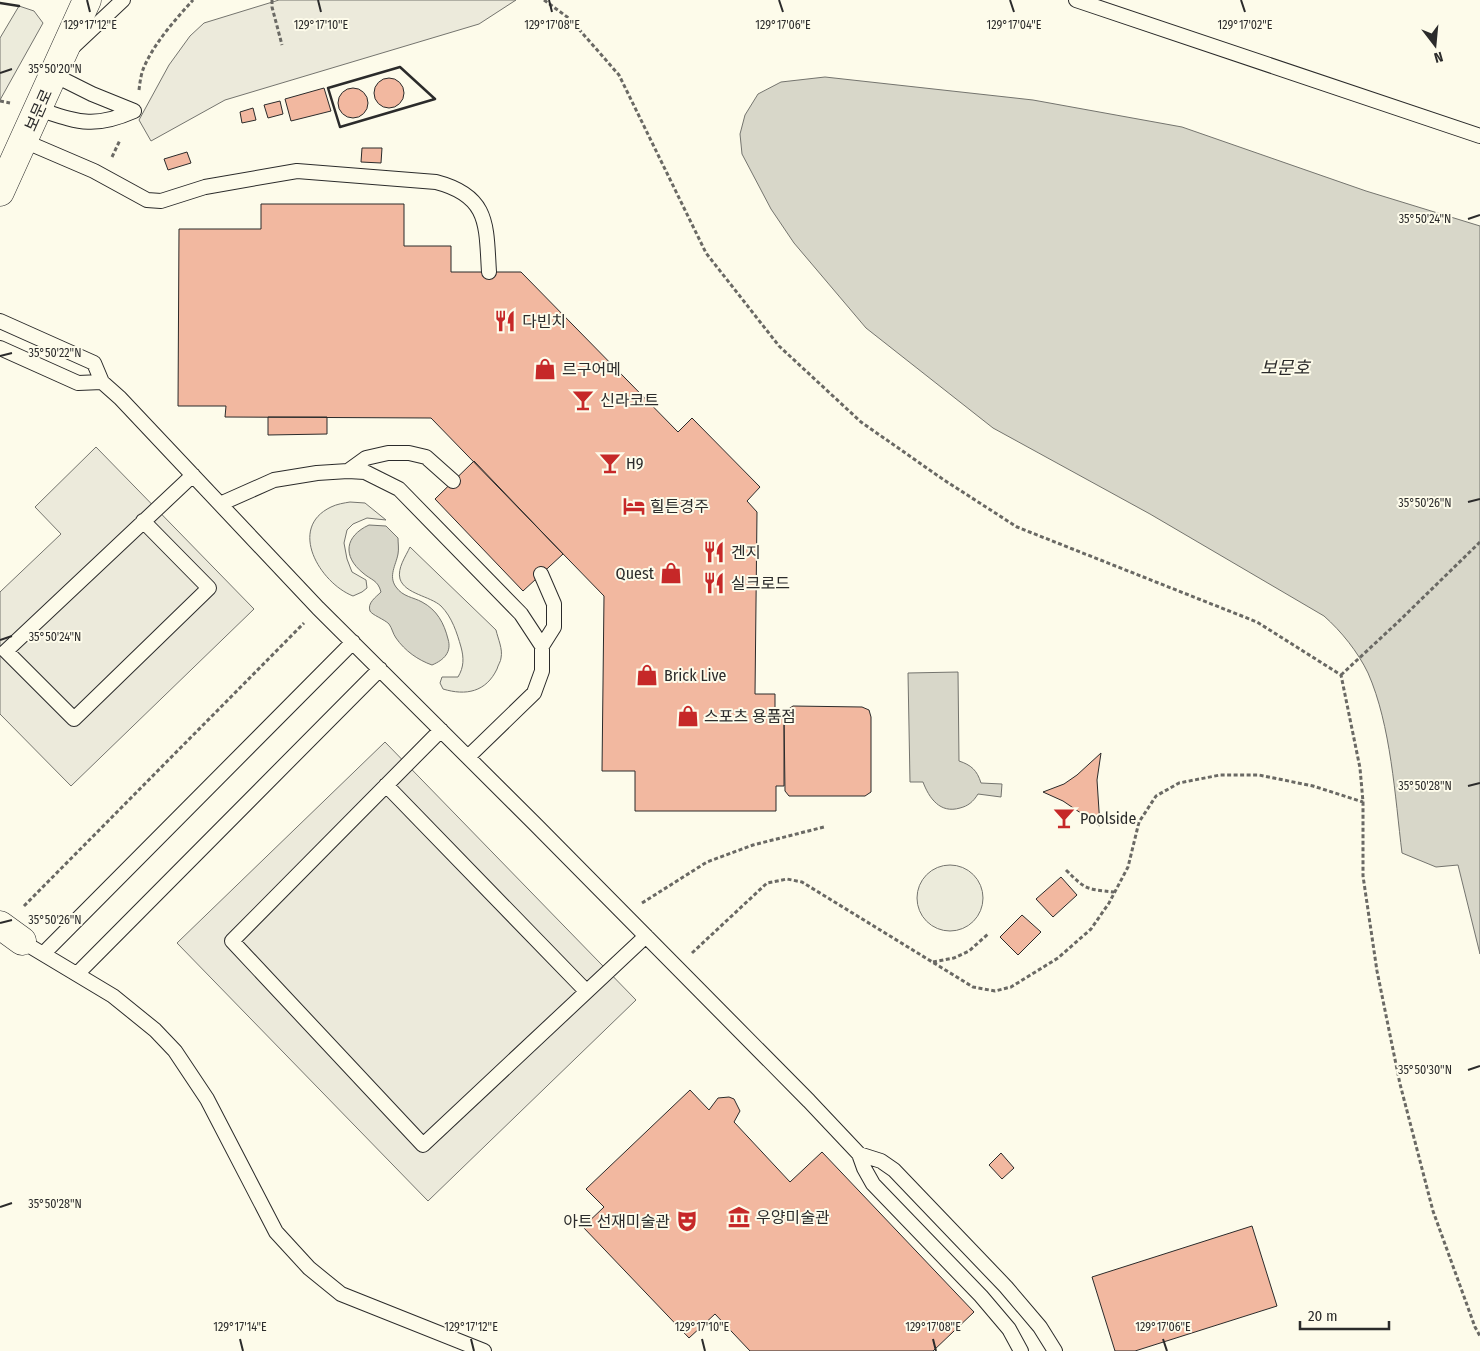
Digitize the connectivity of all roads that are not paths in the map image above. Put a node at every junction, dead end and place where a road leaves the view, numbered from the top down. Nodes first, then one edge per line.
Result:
1 (87, 0) edge
2 (123, 0) edge
3 (1076, 0) edge
4 (57, 66) junction
5 (38, 109) junction
6 (1480, 136) edge
7 (24, 141) junction
8 (0, 192) edge
9 (489, 272) dead end
10 (0, 320) edge
11 (0, 348) edge
12 (102, 382) junction
13 (348, 471) junction
14 (192, 475) junction
15 (453, 481) dead end
16 (220, 504) junction
17 (143, 521) junction
18 (541, 574) dead end
19 (352, 642) junction
20 (542, 646) junction
21 (380, 670) junction
22 (441, 730) junction
23 (468, 757) junction
24 (386, 785) junction
25 (646, 936) junction
26 (12, 937) edge
27 (77, 974) junction
28 (586, 991) junction
29 (859, 1154) junction
30 (484, 1351) edge
31 (1021, 1351) edge
32 (1055, 1351) edge

1 - 4 street, 보문로
2 - 4 lane
3 - 6 lane
4 - 5 street, 보문로
4 - 5 lane
5 - 7 street, 보문로
7 - 8 street, 보문로
7 - 9 lane
10 - 12 lane
11 - 12 lane
12 - 14 lane
13 - 15 lane
13 - 16 lane
13 - 20 lane
14 - 16 lane
14 - 17 lane
16 - 19 lane
17 - 17 lane
18 - 20 lane
19 - 21 lane
19 - 26 lane
20 - 23 lane
21 - 22 lane
21 - 27 lane
22 - 23 lane
22 - 24 lane
23 - 25 lane
24 - 28 lane
24 - 28 lane
25 - 28 lane
25 - 29 lane
26 - 27 lane
27 - 30 lane
29 - 31 lane
29 - 32 lane

